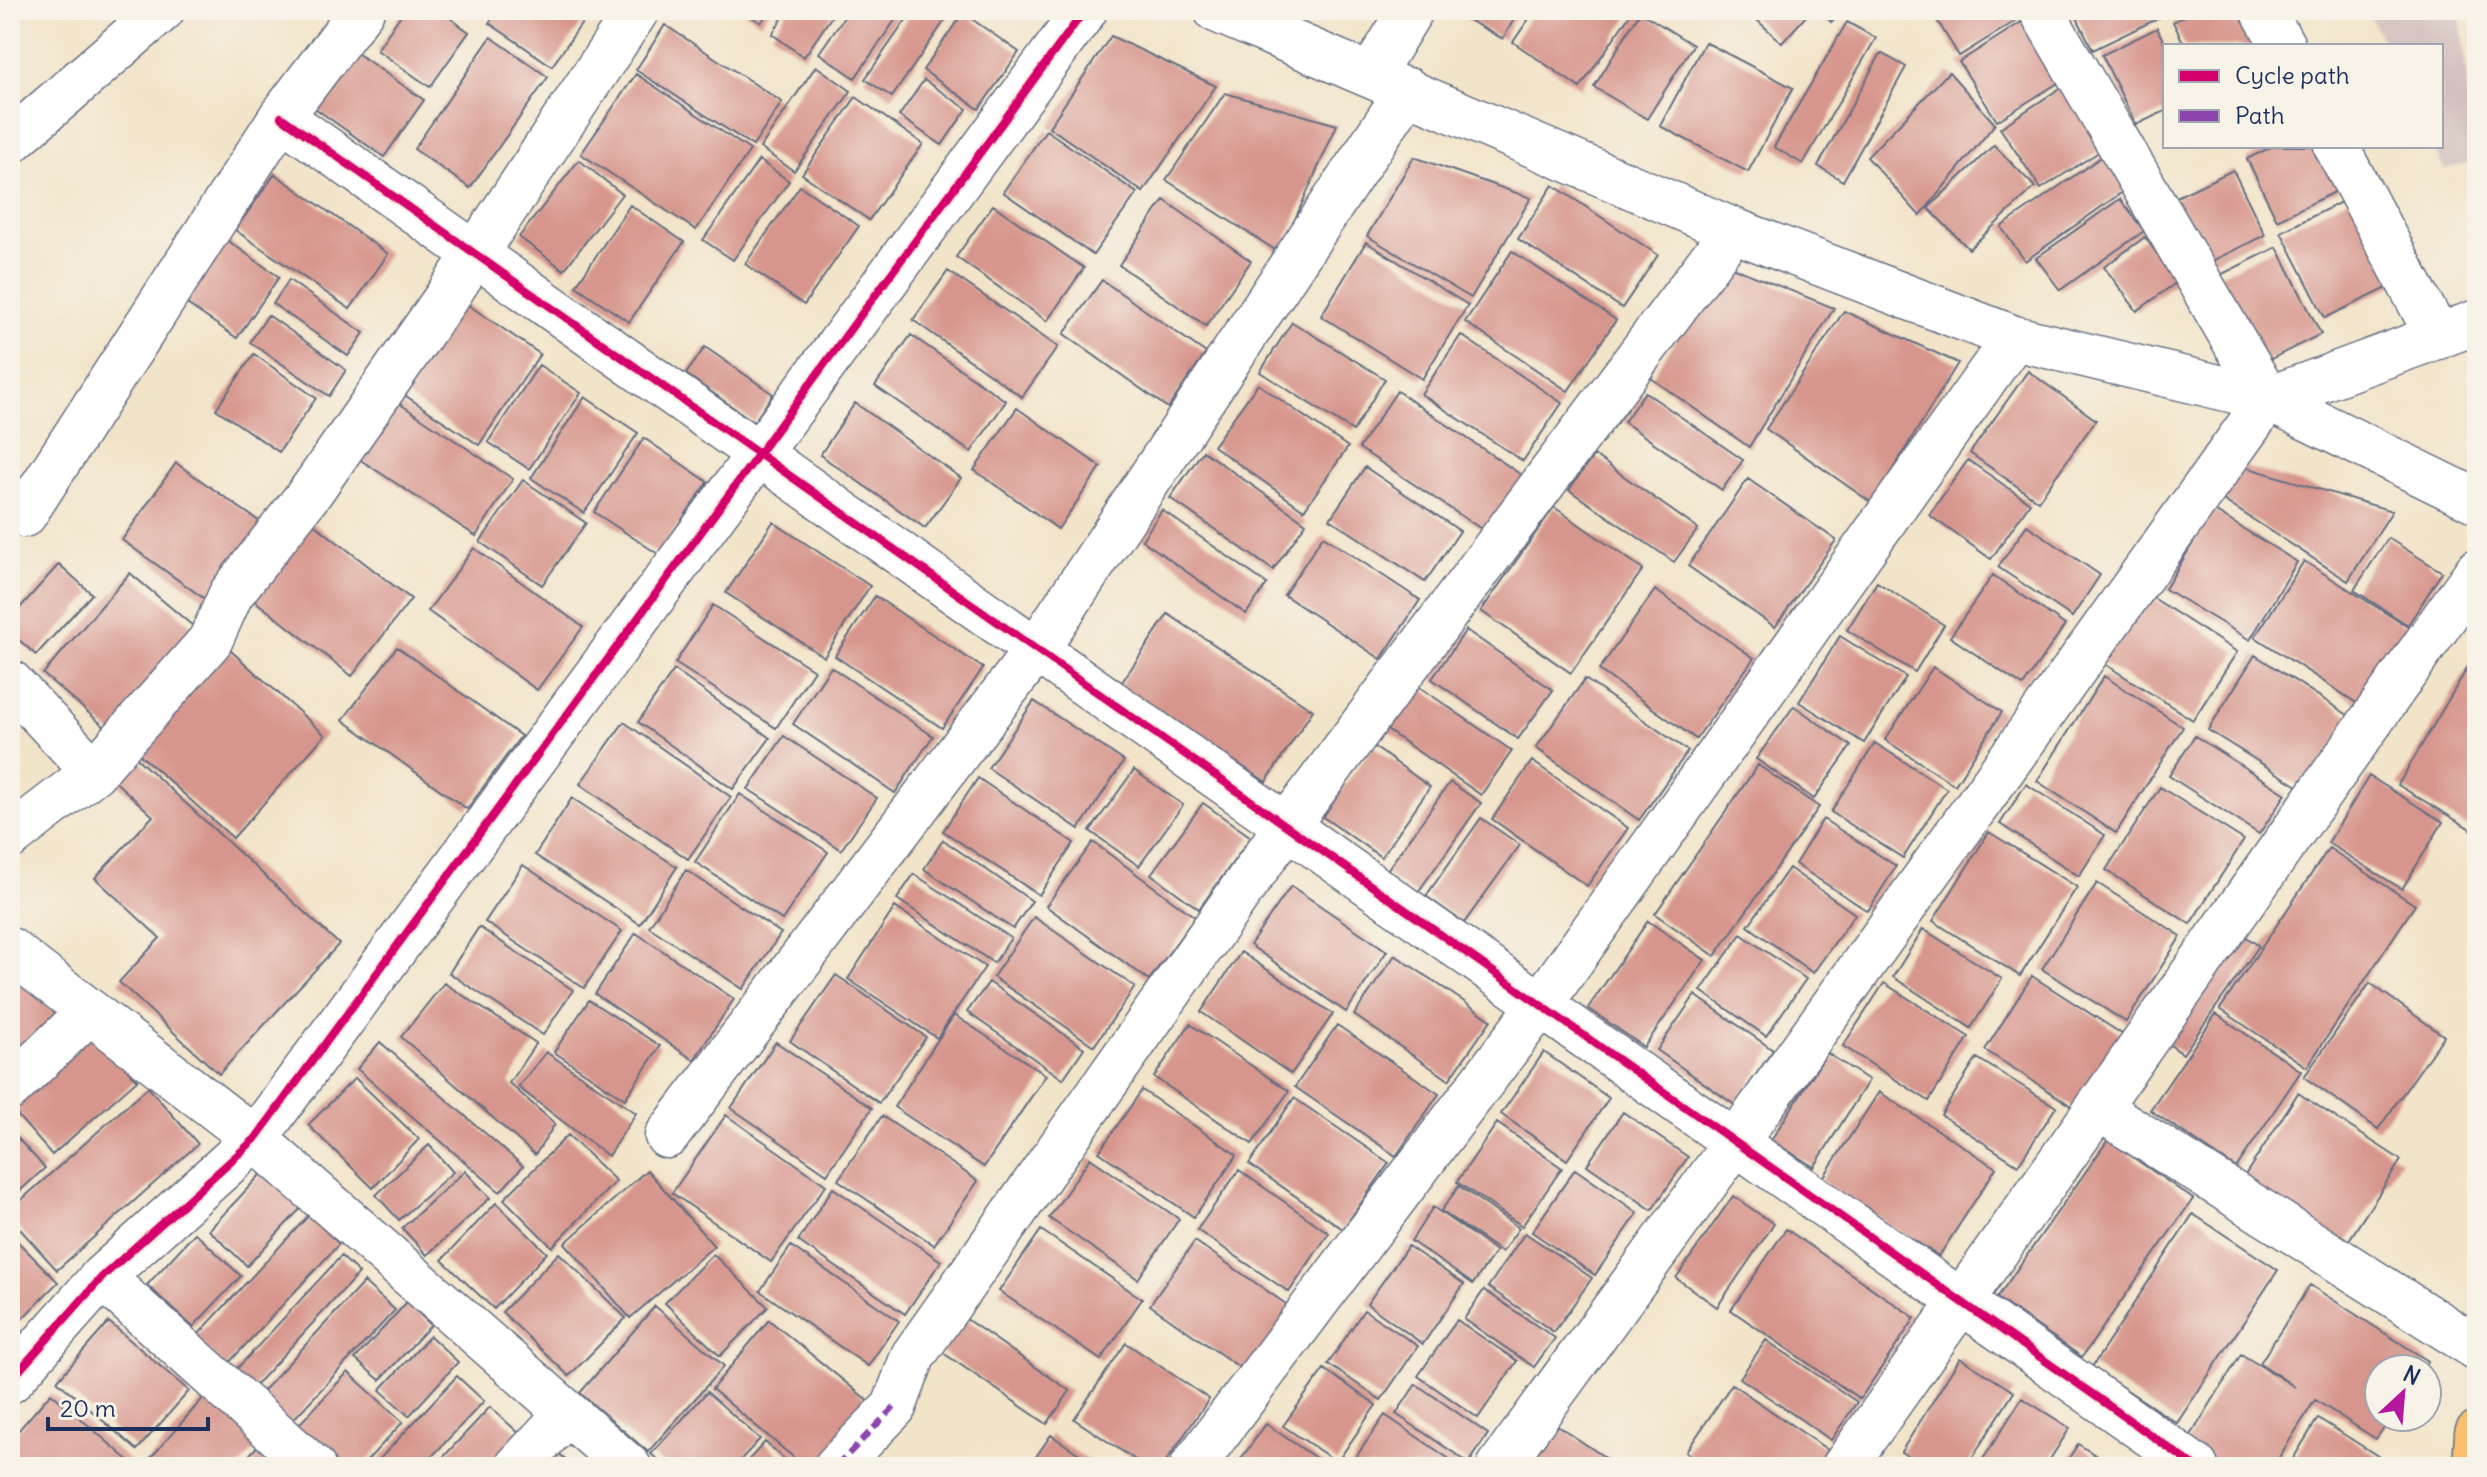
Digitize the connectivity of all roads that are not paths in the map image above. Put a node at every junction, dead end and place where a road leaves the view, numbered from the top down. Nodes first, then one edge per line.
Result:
1 (162, 10) edge
2 (362, 10) edge
3 (637, 10) edge
4 (1085, 10) edge
5 (1216, 10) edge
6 (1411, 10) edge
7 (2041, 10) edge
8 (2263, 10) edge
9 (2282, 44) edge
10 (1390, 82) junction
11 (281, 117) junction
12 (10, 142) edge
13 (2337, 148) edge
14 (1733, 230) junction
15 (475, 255) junction
16 (2457, 330) edge
17 (2014, 338) junction
18 (2268, 399) junction
19 (756, 453) junction
20 (2477, 501) edge
21 (24, 515) dead end
22 (2477, 571) edge
23 (1036, 650) junction
24 (10, 682) edge
25 (94, 772) junction
26 (1286, 827) junction
27 (10, 837) edge
28 (10, 950) edge
29 (1540, 1005) junction
30 (89, 1012) junction
31 (10, 1088) edge
32 (2098, 1108) junction
33 (667, 1136) dead end
34 (255, 1139) junction
35 (1735, 1143) junction
36 (102, 1277) junction
37 (1961, 1302) junction
38 (2477, 1348) edge
39 (10, 1381) edge
40 (567, 1413) junction
41 (2477, 1433) edge
42 (313, 1467) edge
43 (517, 1467) edge
44 (629, 1467) edge
45 (836, 1467) edge
46 (1192, 1467) edge
47 (1499, 1467) edge
48 (1844, 1467) edge
49 (2196, 1467) edge
50 (2475, 1467) edge

1 - 12 street
2 - 11 street
3 - 15 street
4 - 19 street
5 - 10 street
6 - 10 street
7 - 18 street
8 - 9 street
10 - 14 street
10 - 23 street
11 - 15 street
11 - 21 street
13 - 16 street
14 - 17 street
14 - 26 street
15 - 19 street
15 - 25 street
16 - 18 street
17 - 18 street
17 - 29 street
18 - 20 street
18 - 35 street
19 - 23 street
19 - 34 street
22 - 32 street
23 - 26 street
23 - 33 street
24 - 25 street
25 - 27 street
26 - 29 street
26 - 45 street
28 - 30 street
29 - 35 street
29 - 46 street
30 - 31 street
30 - 34 street
32 - 37 street
32 - 38 street
34 - 36 street
34 - 40 street
35 - 37 street
35 - 47 street
36 - 39 street
36 - 42 street
37 - 48 street
37 - 49 street
40 - 43 street
40 - 44 street
41 - 50 main road

